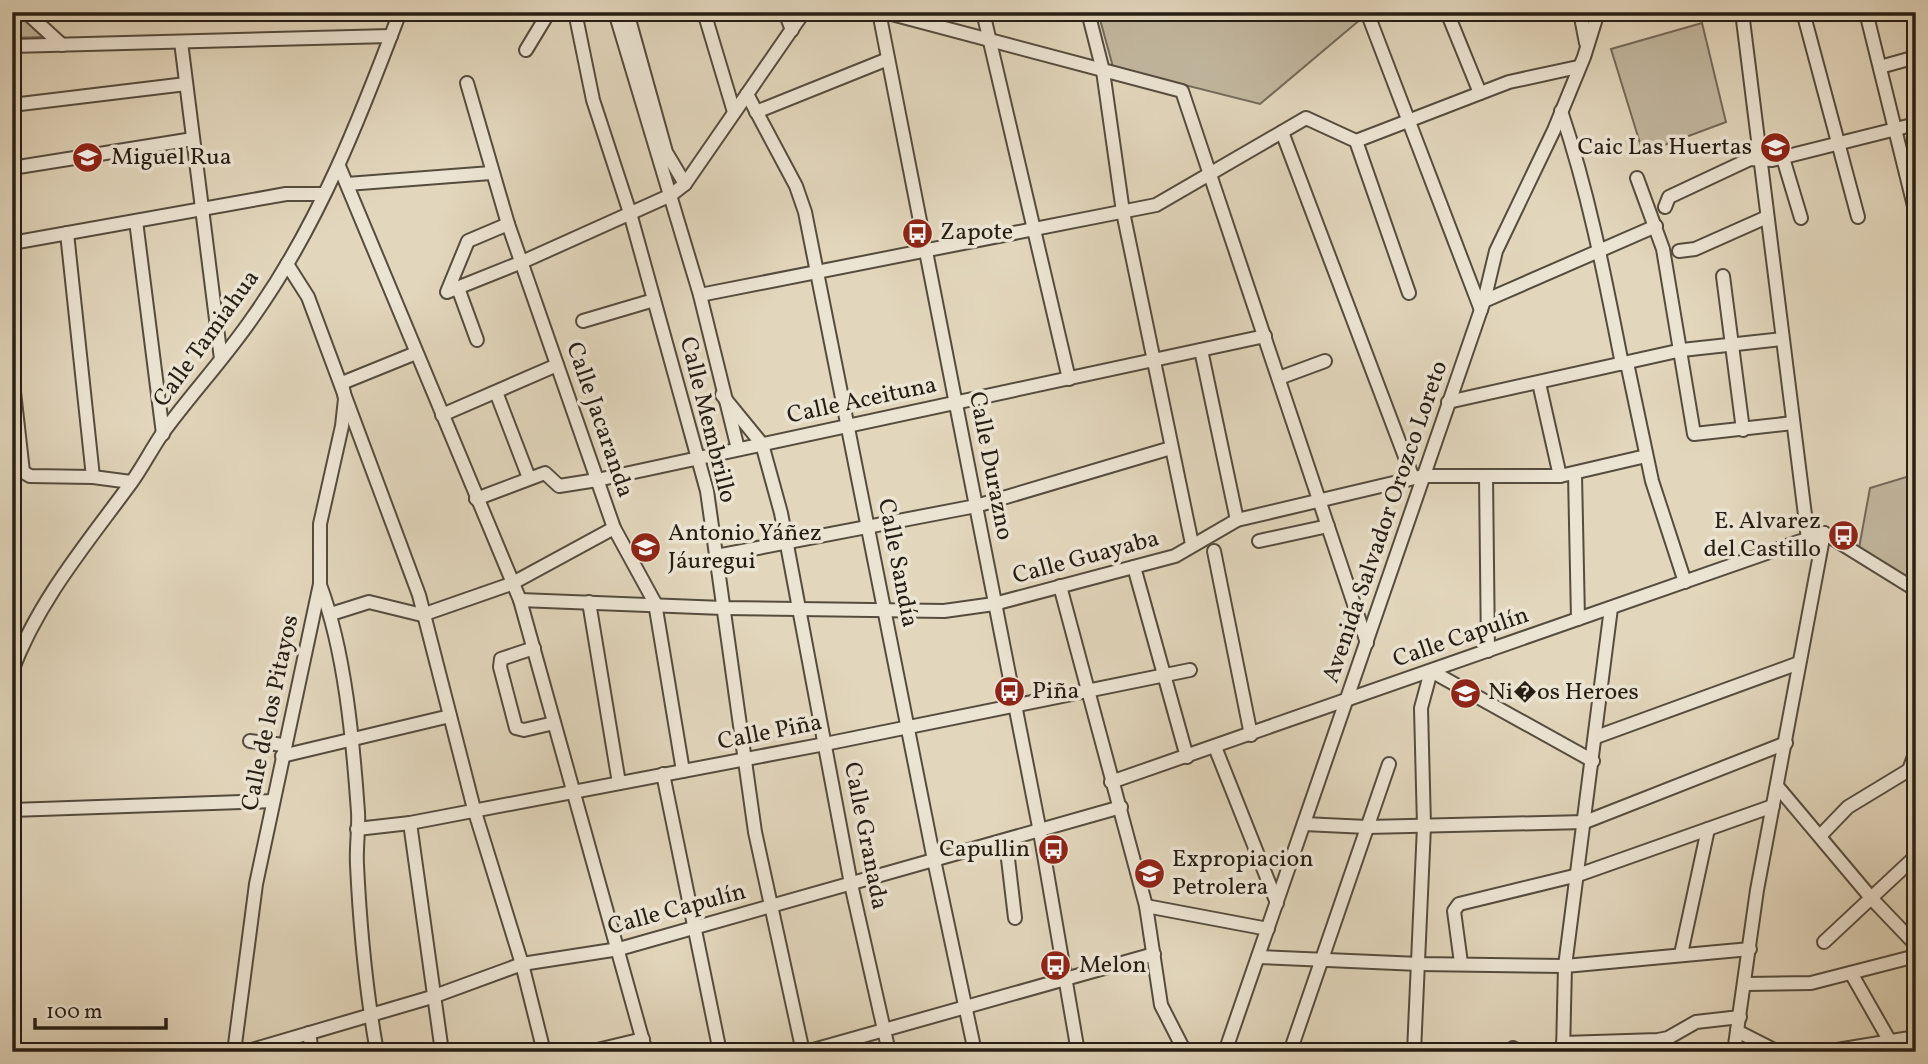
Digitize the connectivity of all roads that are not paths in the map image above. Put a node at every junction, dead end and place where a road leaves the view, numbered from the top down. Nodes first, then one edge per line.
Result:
1 (26, 12) edge
2 (400, 12) edge
3 (548, 12) edge
4 (575, 12) edge
5 (615, 12) edge
6 (627, 12) edge
7 (704, 12) edge
8 (785, 12) edge
9 (808, 12) edge
10 (879, 12) edge
11 (884, 12) edge
12 (983, 12) edge
13 (1088, 12) edge
14 (1367, 12) edge
15 (1580, 12) edge
16 (1598, 12) edge
17 (1742, 12) edge
18 (1803, 12) edge
19 (1866, 12) edge
20 (1450, 13) edge
21 (792, 30) junction
22 (391, 36) junction
23 (987, 41) junction
24 (181, 42) junction
25 (61, 45) junction
26 (12, 46) edge
27 (1587, 47) junction
28 (526, 50) dead end
29 (1916, 57) edge
30 (888, 58) junction
31 (1578, 66) junction
32 (1880, 67) junction
33 (1103, 71) junction
34 (467, 83) dead end
35 (186, 84) junction
36 (1480, 93) junction
37 (747, 94) junction
38 (12, 104) edge
39 (1561, 111) junction
40 (734, 112) junction
41 (756, 112) junction
42 (1408, 121) junction
43 (1916, 124) edge
44 (1895, 129) junction
45 (1282, 132) junction
46 (193, 139) junction
47 (1356, 141) junction
48 (1839, 144) junction
49 (1783, 158) junction
50 (1761, 159) junction
51 (339, 166) junction
52 (12, 168) edge
53 (491, 173) junction
54 (1210, 175) junction
55 (1637, 178) dead end
56 (347, 184) junction
57 (685, 184) junction
58 (1912, 186) edge
59 (324, 194) junction
60 (671, 195) junction
61 (1665, 207) dead end
62 (202, 210) junction
63 (1915, 210) edge
64 (1123, 212) junction
65 (630, 213) junction
66 (1767, 217) junction
67 (1858, 217) dead end
68 (1801, 218) dead end
69 (136, 221) junction
70 (508, 224) junction
71 (1656, 226) junction
72 (1033, 227) junction
73 (67, 233) junction
74 (12, 243) edge
75 (925, 251) junction
76 (1679, 251) dead end
77 (1601, 252) junction
78 (522, 262) junction
79 (286, 264) junction
80 (817, 272) junction
81 (1723, 276) dead end
82 (452, 290) junction
83 (1409, 293) dead end
84 (700, 295) junction
85 (654, 300) junction
86 (1482, 305) junction
87 (583, 321) dead end
88 (1265, 336) junction
89 (1782, 339) junction
90 (477, 340) dead end
91 (1732, 344) junction
92 (1200, 350) junction
93 (1682, 350) junction
94 (416, 353) junction
95 (221, 359) junction
96 (1155, 360) junction
97 (1325, 361) dead end
98 (1624, 363) junction
99 (558, 365) junction
100 (12, 374) edge
101 (1279, 377) junction
102 (1069, 379) junction
103 (342, 383) junction
104 (1539, 383) junction
105 (496, 392) junction
106 (13, 394) edge
107 (722, 395) junction
108 (957, 402) junction
109 (1448, 402) junction
110 (442, 415) junction
111 (1793, 424) junction
112 (848, 426) junction
113 (1743, 430) junction
114 (163, 434) junction
115 (762, 444) junction
116 (1171, 447) junction
117 (738, 449) junction
118 (1646, 456) junction
119 (698, 458) junction
120 (1575, 474) junction
121 (1486, 476) junction
122 (1560, 476) junction
123 (93, 477) junction
124 (1418, 477) junction
125 (528, 478) junction
126 (597, 480) junction
127 (131, 482) junction
128 (476, 499) junction
129 (1319, 501) junction
130 (976, 506) junction
131 (1237, 520) junction
132 (1328, 526) junction
133 (614, 528) junction
134 (869, 529) junction
135 (1824, 533) junction
136 (1808, 539) junction
137 (1259, 541) dead end
138 (787, 543) junction
139 (1192, 544) junction
140 (1214, 551) dead end
141 (716, 556) junction
142 (1134, 567) junction
143 (1685, 582) junction
144 (320, 584) junction
145 (511, 584) junction
146 (1060, 586) junction
147 (1916, 590) edge
148 (520, 600) junction
149 (589, 602) junction
150 (655, 603) junction
151 (994, 604) junction
152 (723, 608) junction
153 (1611, 608) junction
154 (800, 610) junction
155 (885, 611) junction
156 (331, 614) junction
157 (422, 615) junction
158 (1578, 619) junction
159 (1367, 643) junction
160 (534, 648) junction
161 (1489, 651) junction
162 (1799, 663) junction
163 (1190, 670) dead end
164 (12, 671) edge
165 (1431, 671) junction
166 (1163, 676) junction
167 (1087, 692) junction
168 (1347, 700) junction
169 (1014, 707) junction
170 (450, 716) junction
171 (554, 723) junction
172 (908, 728) junction
173 (1251, 734) junction
174 (1596, 737) junction
175 (349, 740) junction
176 (250, 741) dead end
177 (1786, 743) junction
178 (825, 744) junction
179 (1216, 747) junction
180 (283, 750) junction
181 (1916, 751) edge
182 (1187, 757) junction
183 (745, 759) junction
184 (1593, 761) junction
185 (1389, 765) dead end
186 (683, 771) junction
187 (663, 774) junction
188 (619, 782) junction
189 (1111, 782) junction
190 (1777, 786) junction
191 (574, 791) junction
192 (273, 801) junction
193 (1773, 806) junction
194 (1121, 807) junction
195 (474, 809) junction
196 (12, 810) edge
197 (1584, 822) junction
198 (410, 823) junction
199 (1304, 824) junction
200 (1424, 826) junction
201 (1367, 827) junction
202 (357, 829) junction
203 (1708, 829) junction
204 (1040, 832) junction
205 (1821, 835) junction
206 (1006, 842) junction
207 (1916, 856) edge
208 (934, 860) junction
209 (1578, 874) junction
210 (851, 884) junction
211 (1872, 899) junction
212 (1277, 903) junction
213 (1146, 906) junction
214 (771, 907) junction
215 (1015, 918) dead end
216 (694, 928) junction
217 (1268, 929) junction
218 (1824, 942) dead end
219 (1916, 945) edge
220 (619, 949) junction
221 (1750, 949) junction
222 (1154, 954) junction
223 (1681, 954) junction
224 (1916, 956) edge
225 (1258, 957) junction
226 (1320, 961) junction
227 (1461, 963) junction
228 (522, 964) junction
229 (1419, 964) junction
230 (1565, 966) junction
231 (1851, 973) junction
232 (1065, 979) junction
233 (1745, 984) junction
234 (432, 997) junction
235 (964, 1007) junction
236 (371, 1015) junction
237 (1740, 1017) junction
238 (884, 1030) junction
239 (1737, 1031) junction
240 (309, 1033) junction
241 (1916, 1037) edge
242 (645, 1045) edge
243 (1563, 1047) edge
244 (1893, 1047) edge
245 (247, 1051) edge
246 (234, 1052) edge
247 (312, 1052) edge
248 (377, 1052) edge
249 (442, 1052) edge
250 (544, 1052) edge
251 (589, 1052) edge
252 (720, 1052) edge
253 (804, 1052) edge
254 (890, 1052) edge
255 (975, 1052) edge
256 (1078, 1052) edge
257 (1185, 1052) edge
258 (1225, 1052) edge
259 (1290, 1052) edge
260 (1415, 1052) edge
261 (1734, 1052) edge
262 (1779, 1052) edge
263 (1825, 1052) edge

1 - 25 street
2 - 22 street, Calle Tamiahua
3 - 28 street
4 - 65 street, Calle Membrillo
5 - 60 street, Calle Granada
6 - 57 street
7 - 40 street
8 - 21 street
9 - 21 street
10 - 30 street, Calle Durazno
11 - 23 street
12 - 23 street
13 - 33 street
14 - 42 street
15 - 27 street
16 - 27 street, Avenida Salvador Orozco Loreto
17 - 50 street
18 - 48 street
19 - 32 street
20 - 36 street
21 - 37 street
22 - 24 street
22 - 51 street, Calle Tamiahua
23 - 33 street
23 - 72 street
24 - 25 street
24 - 35 street
25 - 26 street
27 - 31 street, Avenida Salvador Orozco Loreto
29 - 32 street
30 - 41 street
30 - 75 street, Calle Durazno
31 - 36 street
31 - 39 street, Avenida Salvador Orozco Loreto
32 - 44 street
33 - 54 street
33 - 64 street
34 - 53 street, Calle Jacaranda
35 - 38 street
35 - 46 street
36 - 42 street
37 - 40 street
37 - 41 street, Calle Sandía
39 - 77 street
39 - 86 street, Avenida Salvador Orozco Loreto
40 - 57 street
41 - 80 street, Calle Sandía
42 - 47 street
42 - 86 street
43 - 44 street
44 - 48 street
44 - 58 street
45 - 47 street
45 - 54 street
45 - 124 street
46 - 52 street
46 - 62 street
47 - 83 street
48 - 49 street
48 - 67 street
49 - 50 street
49 - 68 street
50 - 61 street
50 - 66 street
51 - 56 street
51 - 59 street, Calle Tamiahua
53 - 56 street
53 - 70 street, Calle Jacaranda
54 - 64 street
54 - 88 street
55 - 71 street
56 - 94 street
57 - 60 street
58 - 63 street
59 - 62 street
59 - 79 street, Calle Tamiahua
60 - 65 street
60 - 84 street, Calle Granada
62 - 69 street
62 - 95 street
64 - 72 street
64 - 96 street
65 - 78 street
65 - 85 street, Calle Membrillo
66 - 76 street
66 - 89 street
69 - 73 street
69 - 114 street
70 - 78 street, Calle Jacaranda
70 - 82 street
71 - 77 street
71 - 93 street
72 - 75 street
72 - 102 street
73 - 74 street
73 - 123 street
75 - 80 street
75 - 108 street, Calle Durazno
77 - 86 street
77 - 98 street
78 - 82 street
78 - 99 street, Calle Jacaranda
79 - 95 street, Calle Tamiahua
79 - 103 street
80 - 84 street
80 - 112 street, Calle Sandía
81 - 91 street
82 - 90 street
84 - 107 street, Calle Granada
85 - 87 street
85 - 119 street, Calle Membrillo
86 - 109 street, Avenida Salvador Orozco Loreto
88 - 92 street, Calle Aceituna
88 - 101 street
89 - 91 street
89 - 111 street
91 - 93 street
91 - 113 street
92 - 96 street, Calle Aceituna
92 - 131 street
93 - 98 street
93 - 113 street
94 - 103 street
94 - 110 street
95 - 114 street, Calle Tamiahua
96 - 102 street, Calle Aceituna
96 - 116 street
97 - 101 street
98 - 104 street
98 - 118 street
99 - 105 street
99 - 126 street, Calle Jacaranda
100 - 106 street
101 - 129 street
102 - 108 street, Calle Aceituna
103 - 144 street, Calle de los Pitayos
103 - 157 street
104 - 109 street
104 - 122 street
105 - 110 street
105 - 125 street
106 - 123 street
107 - 115 street, Calle Granada
107 - 117 street, Calle Granada
108 - 112 street, Calle Aceituna
108 - 130 street, Calle Durazno
109 - 124 street, Avenida Salvador Orozco Loreto
110 - 128 street
111 - 113 street
111 - 136 street
112 - 115 street, Calle Aceituna
112 - 134 street, Calle Sandía
114 - 127 street, Calle Tamiahua
115 - 117 street, Calle Aceituna
115 - 138 street, Calle Granada
116 - 130 street
116 - 139 street
117 - 119 street, Calle Aceituna
118 - 120 street, Calle Guayaba
118 - 143 street
119 - 126 street, Calle Aceituna
119 - 141 street, Calle Membrillo
120 - 122 street, Calle Guayaba
120 - 158 street
121 - 122 street, Calle Guayaba
121 - 124 street, Calle Guayaba
121 - 161 street
123 - 127 street
124 - 129 street, Calle Guayaba
124 - 159 street, Avenida Salvador Orozco Loreto
125 - 126 street, Calle Aceituna
125 - 128 street
126 - 133 street, Calle Jacaranda
127 - 164 street, Calle Tamiahua
128 - 145 street
129 - 131 street, Calle Guayaba
129 - 132 street
130 - 134 street
130 - 151 street, Calle Durazno
131 - 139 street, Calle Guayaba
132 - 137 street
132 - 159 street
133 - 145 street
133 - 150 street, Calle Jacaranda
134 - 138 street
134 - 155 street, Calle Sandía
135 - 136 street, Calle Capulín
135 - 147 street
135 - 162 street
136 - 143 street, Calle Capulín
138 - 141 street
138 - 154 street, Calle Granada
139 - 142 street, Calle Guayaba
140 - 173 street
141 - 152 street, Calle Membrillo
142 - 146 street, Calle Guayaba
142 - 166 street
143 - 153 street, Calle Capulín
144 - 156 street
144 - 180 street, Calle de los Pitayos
145 - 148 street
145 - 157 street
146 - 151 street, Calle Guayaba
146 - 167 street
148 - 149 street, Calle Guayaba
148 - 160 street
149 - 150 street, Calle Guayaba
149 - 188 street
150 - 152 street, Calle Guayaba
150 - 186 street, Calle Jacaranda
151 - 155 street, Calle Guayaba
151 - 169 street, Calle Durazno
152 - 154 street, Calle Guayaba
152 - 183 street, Calle Membrillo
153 - 158 street, Calle Capulín
153 - 174 street
154 - 155 street, Calle Guayaba
154 - 178 street, Calle Granada
155 - 172 street, Calle Sandía
156 - 157 street
156 - 175 street
157 - 170 street
158 - 161 street, Calle Capulín
159 - 168 street, Avenida Salvador Orozco Loreto
160 - 171 street
160 - 171 street
161 - 165 street, Calle Capulín
162 - 174 street
162 - 177 street
163 - 166 street, Calle Piña
165 - 168 street, Calle Capulín
165 - 184 street
165 - 200 street
166 - 167 street, Calle Piña
166 - 182 street
167 - 169 street, Calle Piña
167 - 189 street
168 - 173 street, Calle Capulín
168 - 199 street, Avenida Salvador Orozco Loreto
169 - 172 street, Calle Piña
169 - 204 street, Calle Durazno
170 - 175 street
170 - 195 street
171 - 191 street
172 - 178 street, Calle Piña
172 - 208 street, Calle Sandía
173 - 179 street, Calle Capulín
174 - 184 street
175 - 180 street
175 - 202 street
176 - 180 street
177 - 190 street
177 - 197 street
178 - 183 street, Calle Piña
178 - 210 street, Calle Granada
179 - 182 street, Calle Capulín
179 - 212 street
180 - 192 street, Calle de los Pitayos
181 - 205 street
182 - 189 street, Calle Capulín
183 - 186 street, Calle Piña
183 - 214 street, Calle Membrillo
184 - 197 street
185 - 201 street
186 - 187 street, Calle Piña
187 - 188 street, Calle Piña
187 - 216 street
188 - 191 street, Calle Piña
189 - 194 street
190 - 193 street
190 - 205 street
191 - 195 street, Calle Piña
191 - 220 street
192 - 196 street
192 - 246 street, Calle de los Pitayos
193 - 203 street
193 - 221 street
194 - 204 street, Calle Capulín
194 - 213 street
195 - 198 street, Calle Piña
195 - 228 street
197 - 200 street
197 - 209 street
198 - 202 street, Calle Piña
198 - 234 street
199 - 201 street
199 - 212 street, Avenida Salvador Orozco Loreto
200 - 201 street
200 - 229 street
201 - 226 street
202 - 236 street
203 - 209 street
203 - 223 street
204 - 206 street, Calle Capulín
204 - 232 street, Calle Durazno
205 - 211 street
206 - 208 street, Calle Capulín
206 - 215 street
207 - 211 street
208 - 210 street, Calle Capulín
208 - 235 street, Calle Sandía
209 - 227 street
209 - 230 street
210 - 214 street, Calle Capulín
210 - 238 street, Calle Granada
211 - 218 street
211 - 219 street
212 - 217 street, Avenida Salvador Orozco Loreto
213 - 217 street
213 - 222 street
214 - 216 street, Calle Capulín
214 - 253 street, Calle Membrillo
216 - 220 street, Calle Capulín
216 - 252 street
217 - 225 street, Avenida Salvador Orozco Loreto
220 - 228 street, Calle Capulín
220 - 242 street
221 - 223 street
221 - 233 street
222 - 232 street
222 - 257 street
223 - 230 street
224 - 231 street
225 - 226 street
225 - 258 street, Avenida Salvador Orozco Loreto
226 - 229 street
226 - 259 street
227 - 229 street
227 - 230 street
228 - 234 street, Calle Capulín
228 - 250 street
229 - 260 street
230 - 243 street
231 - 233 street
231 - 244 street
232 - 235 street
232 - 256 street, Calle Durazno
233 - 237 street
234 - 236 street, Calle Capulín
234 - 249 street
235 - 238 street
235 - 255 street, Calle Sandía
236 - 240 street, Calle Capulín
236 - 248 street
237 - 239 street
237 - 243 street
238 - 253 street
238 - 254 street, Calle Granada
239 - 261 street
239 - 262 street
240 - 245 street, Calle Capulín
240 - 247 street
241 - 244 street
242 - 251 street
244 - 263 street

